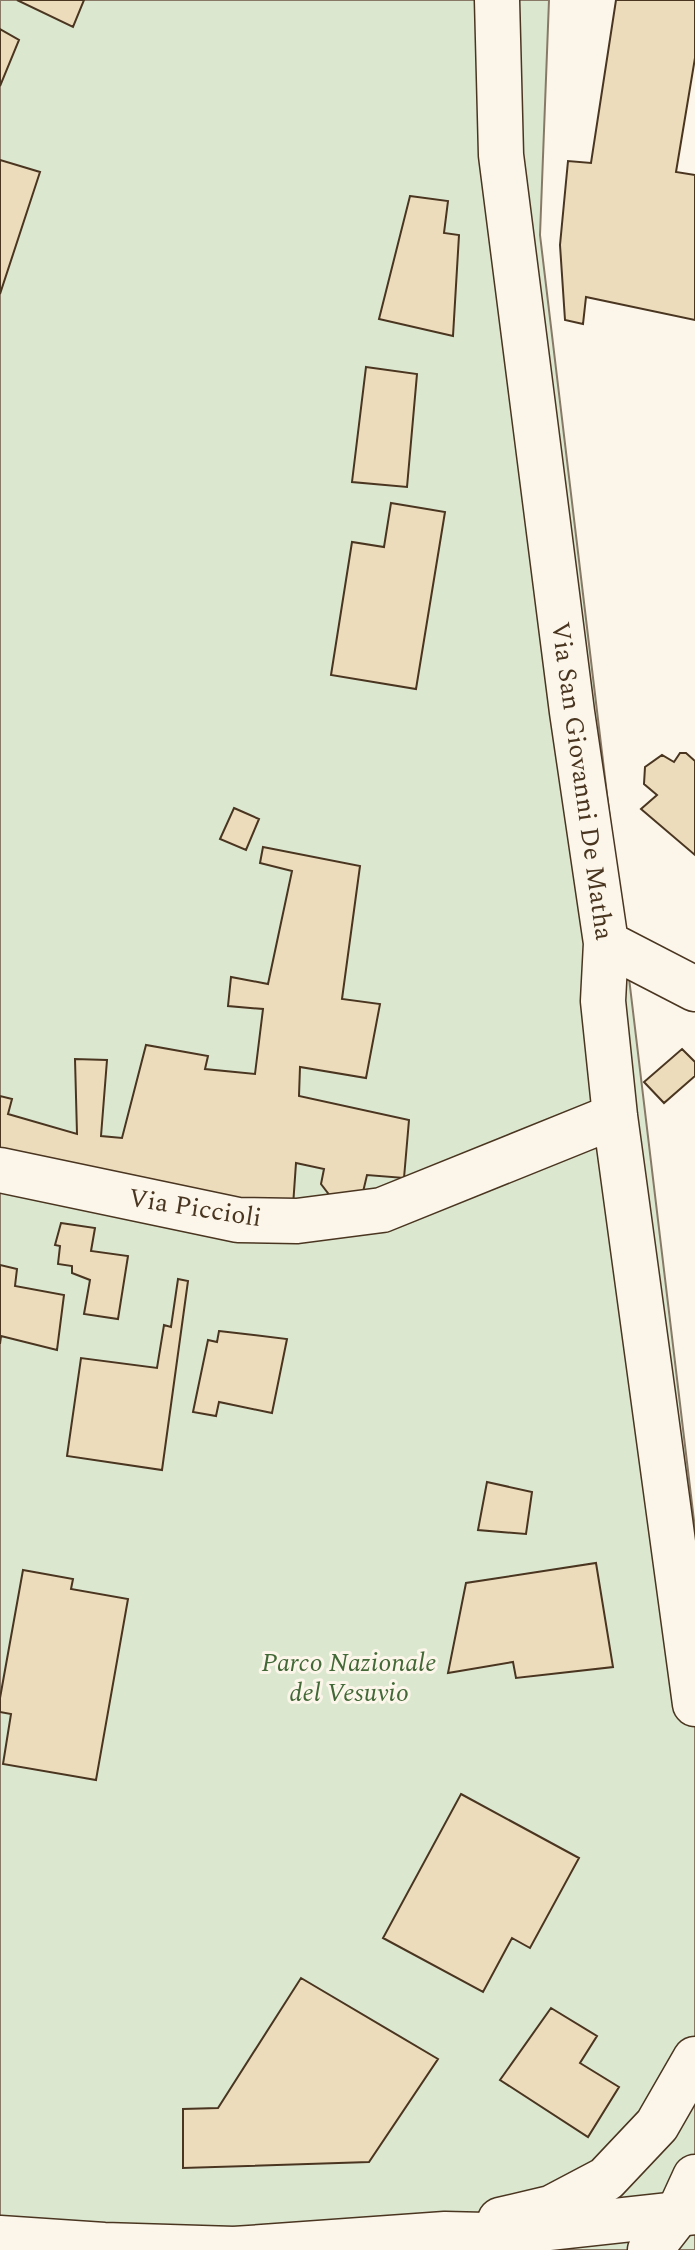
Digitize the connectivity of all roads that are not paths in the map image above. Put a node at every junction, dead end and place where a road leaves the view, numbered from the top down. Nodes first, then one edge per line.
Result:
1 (497, 0) edge
2 (606, 943) junction
3 (695, 989) edge
4 (615, 1116) junction
5 (0, 1170) edge
6 (695, 1704) edge
7 (695, 2059) edge
8 (689, 2201) edge
9 (0, 2238) edge
10 (483, 2240) edge
11 (650, 2250) edge

1 - 2 street, Via San Giovanni De Matha
2 - 3 street
2 - 4 street, Via San Giovanni De Matha
4 - 5 street, Via Piccioli
4 - 6 street, Via San Giovanni De Matha
7 - 10 street
8 - 10 street
8 - 11 street
9 - 10 street

